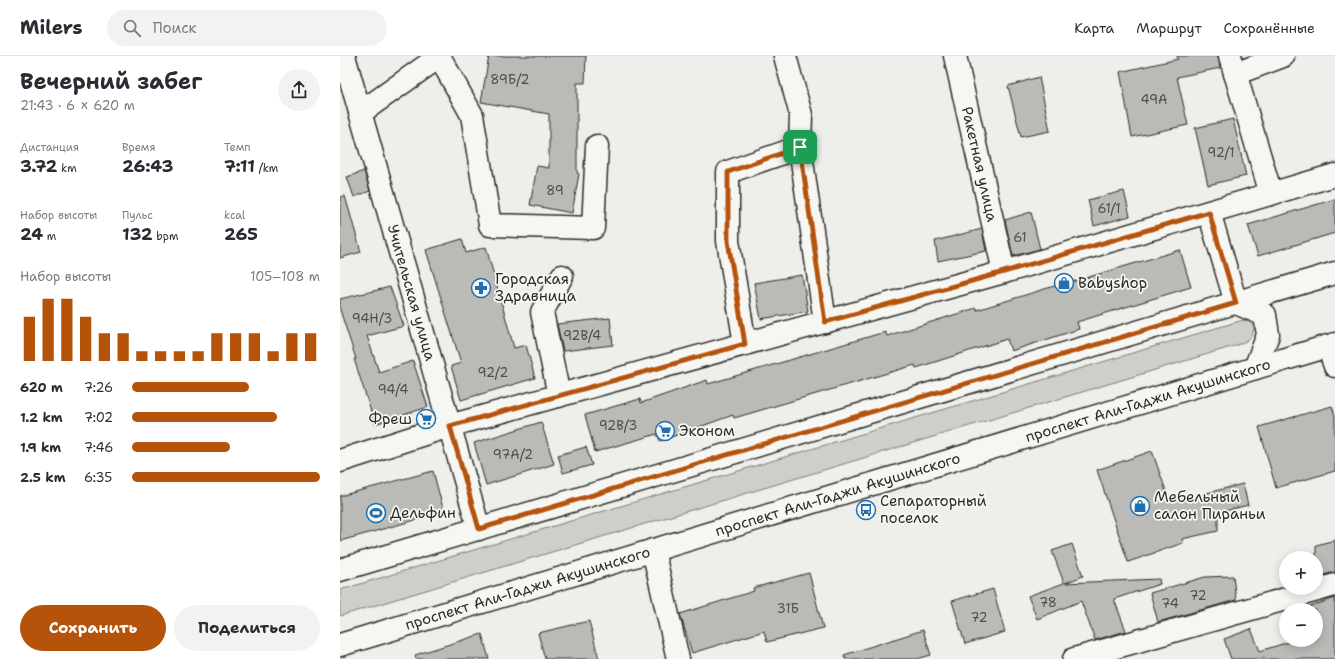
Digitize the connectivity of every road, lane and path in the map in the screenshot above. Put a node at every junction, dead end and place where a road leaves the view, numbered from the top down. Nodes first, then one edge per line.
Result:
1 (440, 56) edge
2 (784, 56) edge
3 (954, 56) edge
4 (1283, 56) edge
5 (1233, 65) edge
6 (344, 68) edge
7 (352, 104) edge
8 (597, 146) dead end
9 (800, 147) junction
10 (1335, 175) edge
11 (1271, 194) junction
12 (1209, 212) junction
13 (1004, 272) junction
14 (1335, 273) edge
15 (562, 276) dead end
16 (1236, 303) junction
17 (825, 322) junction
18 (745, 344) junction
19 (1331, 345) edge
20 (1335, 366) edge
21 (1255, 368) junction
22 (559, 396) junction
23 (450, 426) junction
24 (340, 461) edge
25 (479, 529) junction
26 (653, 550) junction
27 (340, 570) edge
28 (1335, 585) edge
29 (340, 645) edge
30 (678, 659) edge
31 (1074, 659) edge

1 - 7 street
1 - 8 street
2 - 9 street
3 - 13 street, Ракетная улица
4 - 5 street
5 - 11 street
6 - 7 street, Учительская улица
7 - 23 street, Учительская улица
9 - 17 street
9 - 18 street
10 - 11 street
11 - 12 street
12 - 13 street
12 - 16 street
13 - 17 street
14 - 16 street
15 - 22 street
16 - 21 street
16 - 25 street
17 - 18 street
18 - 22 street
19 - 20 street
19 - 21 street, проспект Али-Гаджи Акушинского
21 - 26 street, проспект Али-Гаджи Акушинского
22 - 23 street
23 - 24 street
23 - 25 street, Учительская улица
25 - 27 street
26 - 29 street, проспект Али-Гаджи Акушинского
26 - 30 street
28 - 31 street

